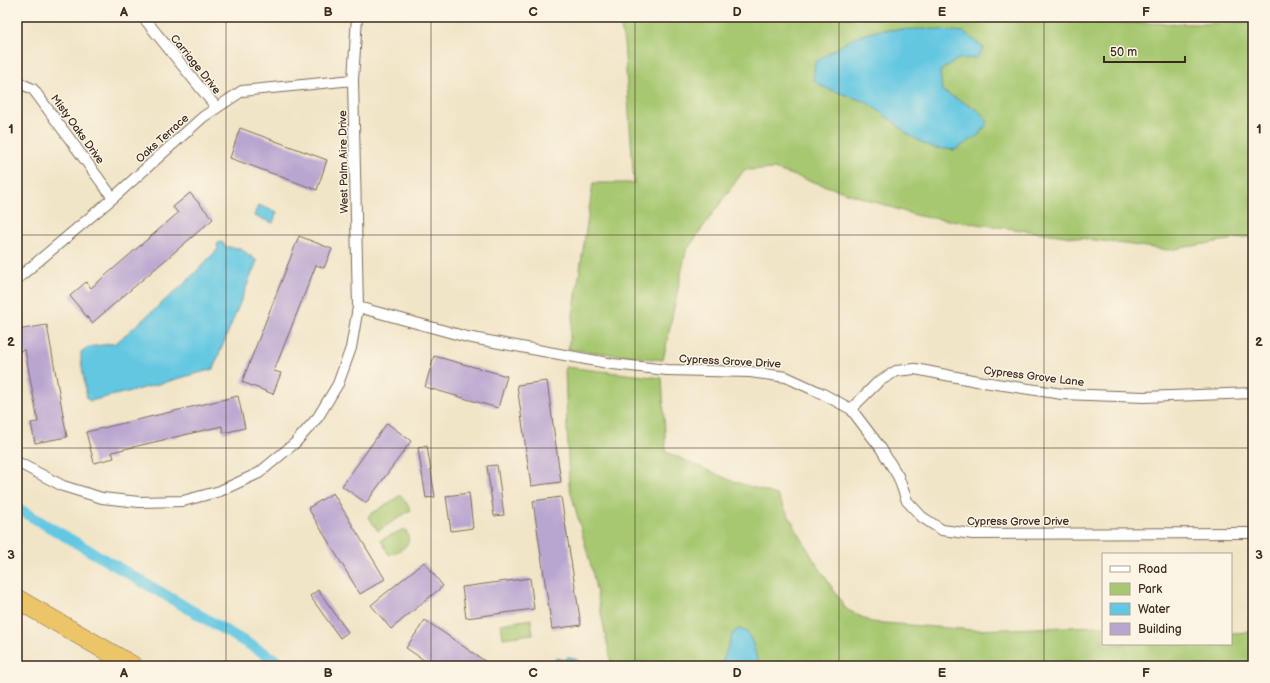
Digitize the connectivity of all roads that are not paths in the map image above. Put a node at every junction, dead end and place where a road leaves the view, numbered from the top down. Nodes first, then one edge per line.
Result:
1 (143, 17) edge
2 (357, 17) edge
3 (353, 80) junction
4 (17, 82) edge
5 (216, 108) junction
6 (114, 198) junction
7 (17, 279) edge
8 (358, 307) junction
9 (1253, 393) edge
10 (851, 409) junction
11 (17, 462) edge
12 (1253, 533) edge
13 (17, 600) edge
14 (133, 666) edge

1 - 5 street, Carriage Drive
2 - 3 street, West Palm Aire Drive
3 - 5 street, Oaks Terrace
3 - 8 street, West Palm Aire Drive
4 - 6 street, Misty Oaks Drive
5 - 6 street, Oaks Terrace
6 - 7 street, Oaks Terrace
8 - 10 street, Cypress Grove Drive
8 - 11 street, West Palm Aire Drive
9 - 10 street, Cypress Grove Lane
10 - 12 street, Cypress Grove Drive
13 - 14 highway

